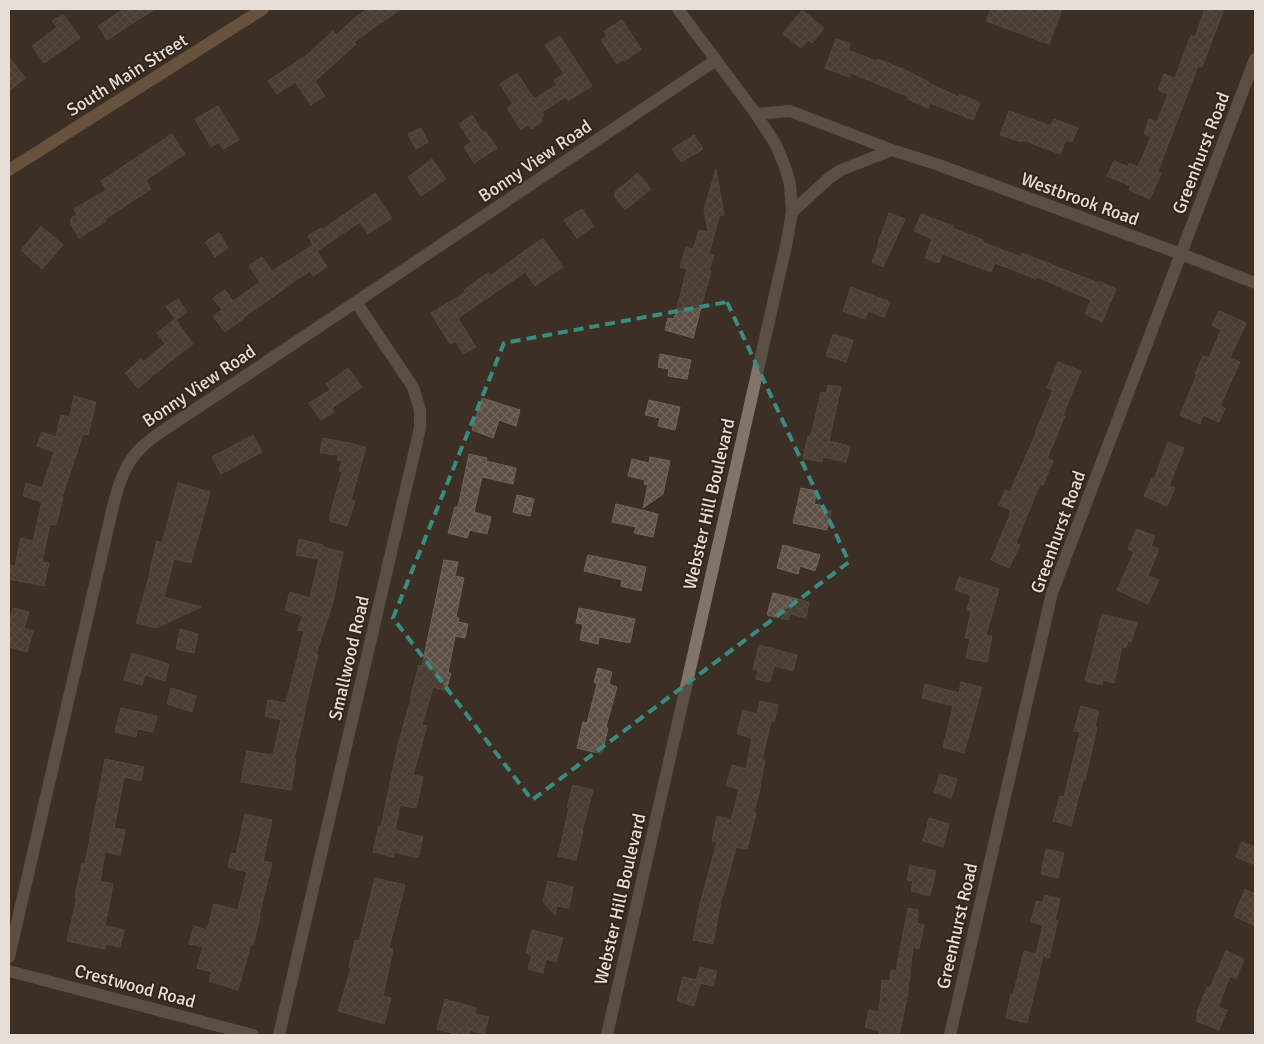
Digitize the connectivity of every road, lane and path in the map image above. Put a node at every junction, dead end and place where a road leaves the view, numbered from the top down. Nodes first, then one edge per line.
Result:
1 (263, 9) edge
2 (678, 9) edge
3 (1255, 58) edge
4 (716, 60) junction
5 (756, 114) junction
6 (892, 150) junction
7 (9, 170) edge
8 (792, 212) junction
9 (1181, 254) junction
10 (1255, 283) edge
11 (356, 302) junction
12 (9, 957) edge
13 (9, 971) edge
14 (253, 1035) edge
15 (279, 1035) edge
16 (607, 1035) edge
17 (950, 1035) edge

1 - 7 main road, South Main Street
2 - 4 street, Webster Hill Boulevard
3 - 9 street, Greenhurst Road
4 - 5 street, Webster Hill Boulevard
4 - 11 street, Bonny View Road
5 - 6 street, Westbrook Road
5 - 8 street, Webster Hill Boulevard
6 - 8 street
6 - 9 street, Westbrook Road
8 - 16 street, Webster Hill Boulevard
9 - 10 street, Westbrook Road
9 - 17 street, Greenhurst Road
11 - 12 street, Bonny View Road
11 - 15 street, Smallwood Road
13 - 14 street, Crestwood Road

